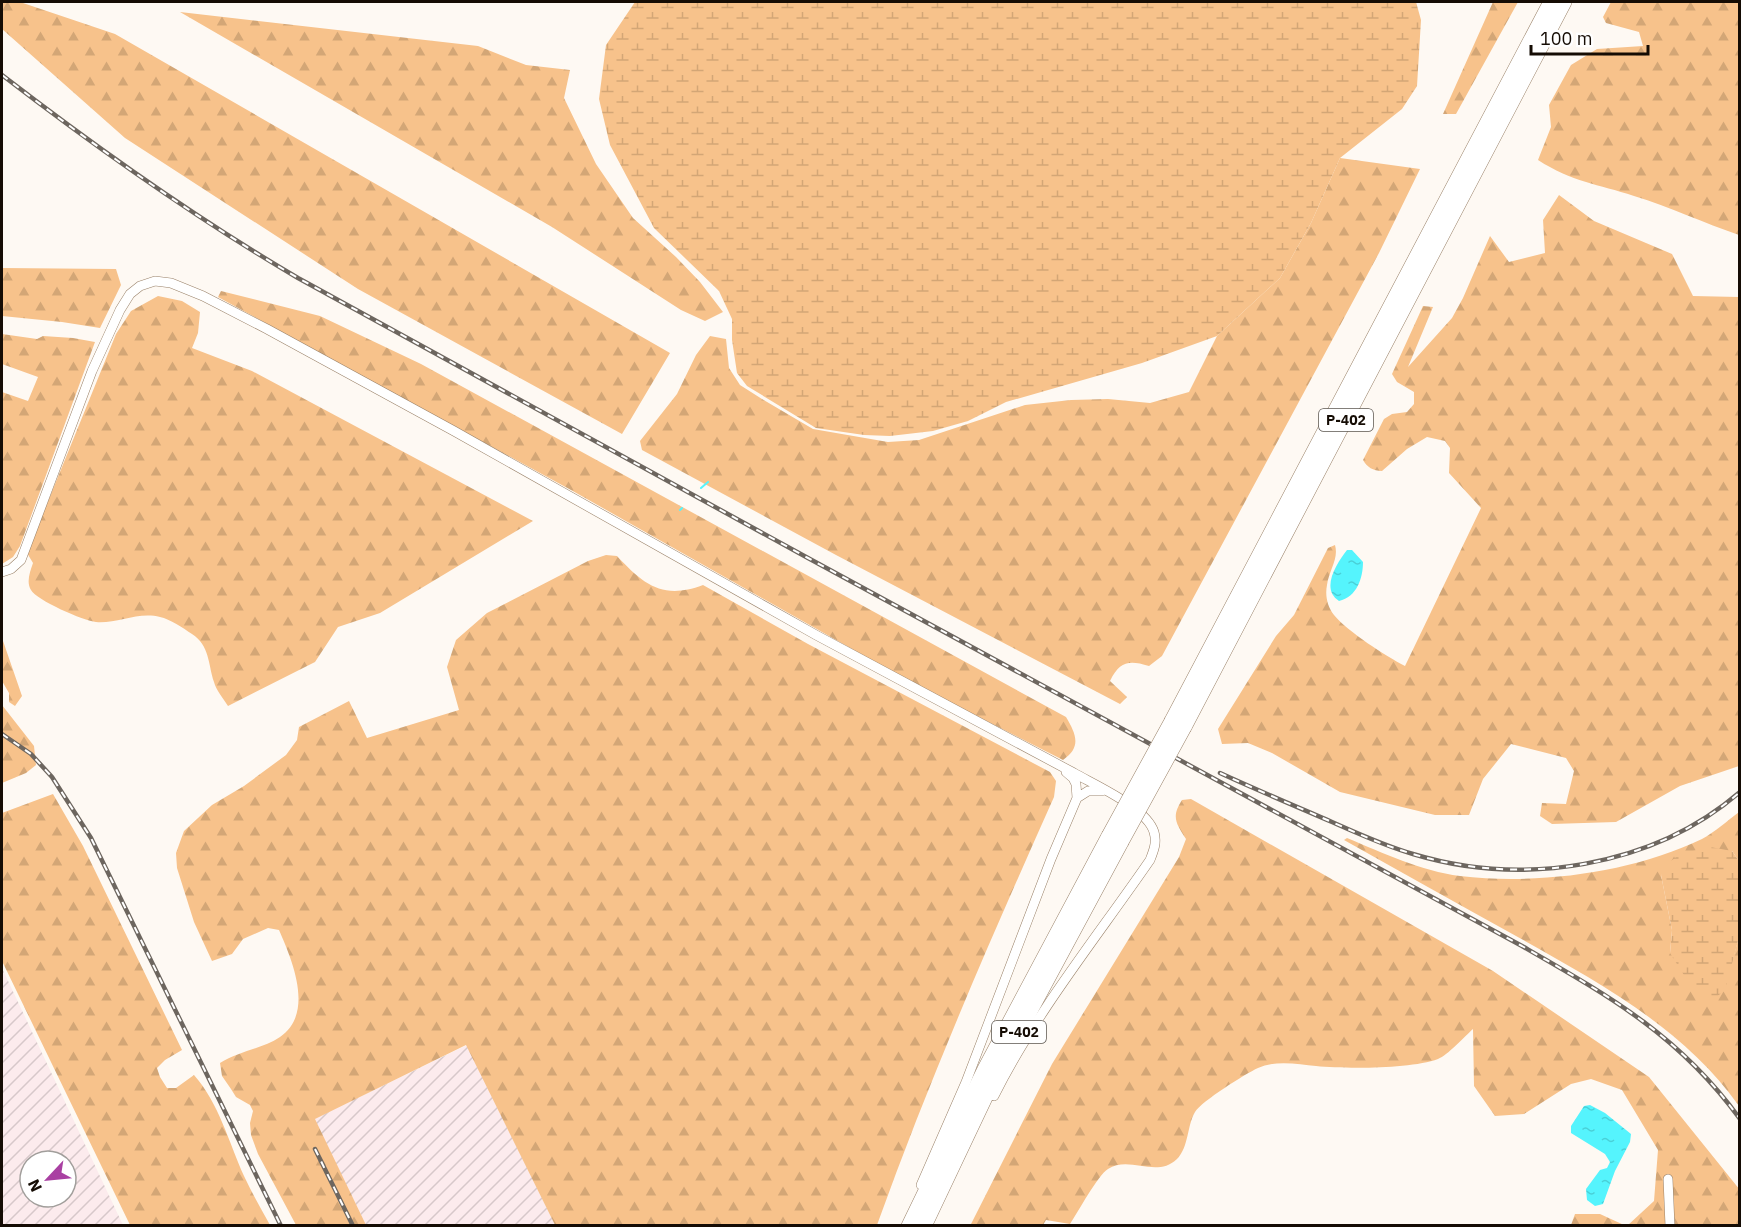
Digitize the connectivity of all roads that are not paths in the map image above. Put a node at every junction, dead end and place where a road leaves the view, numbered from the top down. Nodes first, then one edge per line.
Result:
1 (1551, 2) edge
2 (1564, 2) edge
3 (2, 572) edge
4 (1178, 724) junction
5 (1041, 756) junction
6 (1115, 797) junction
7 (1077, 798) junction
8 (1115, 839) junction
9 (1668, 1179) dead end
10 (907, 1226) edge
11 (924, 1226) edge
12 (930, 1226) edge
13 (1670, 1226) edge

1 - 4 main road, Р-402
2 - 4 main road, Р-402
3 - 5 street
4 - 8 main road, Р-402, bridge
5 - 6 street
5 - 7 street
6 - 7 street
6 - 12 street
7 - 10 street
8 - 10 main road, Р-402
8 - 11 main road, Р-402
9 - 13 street

